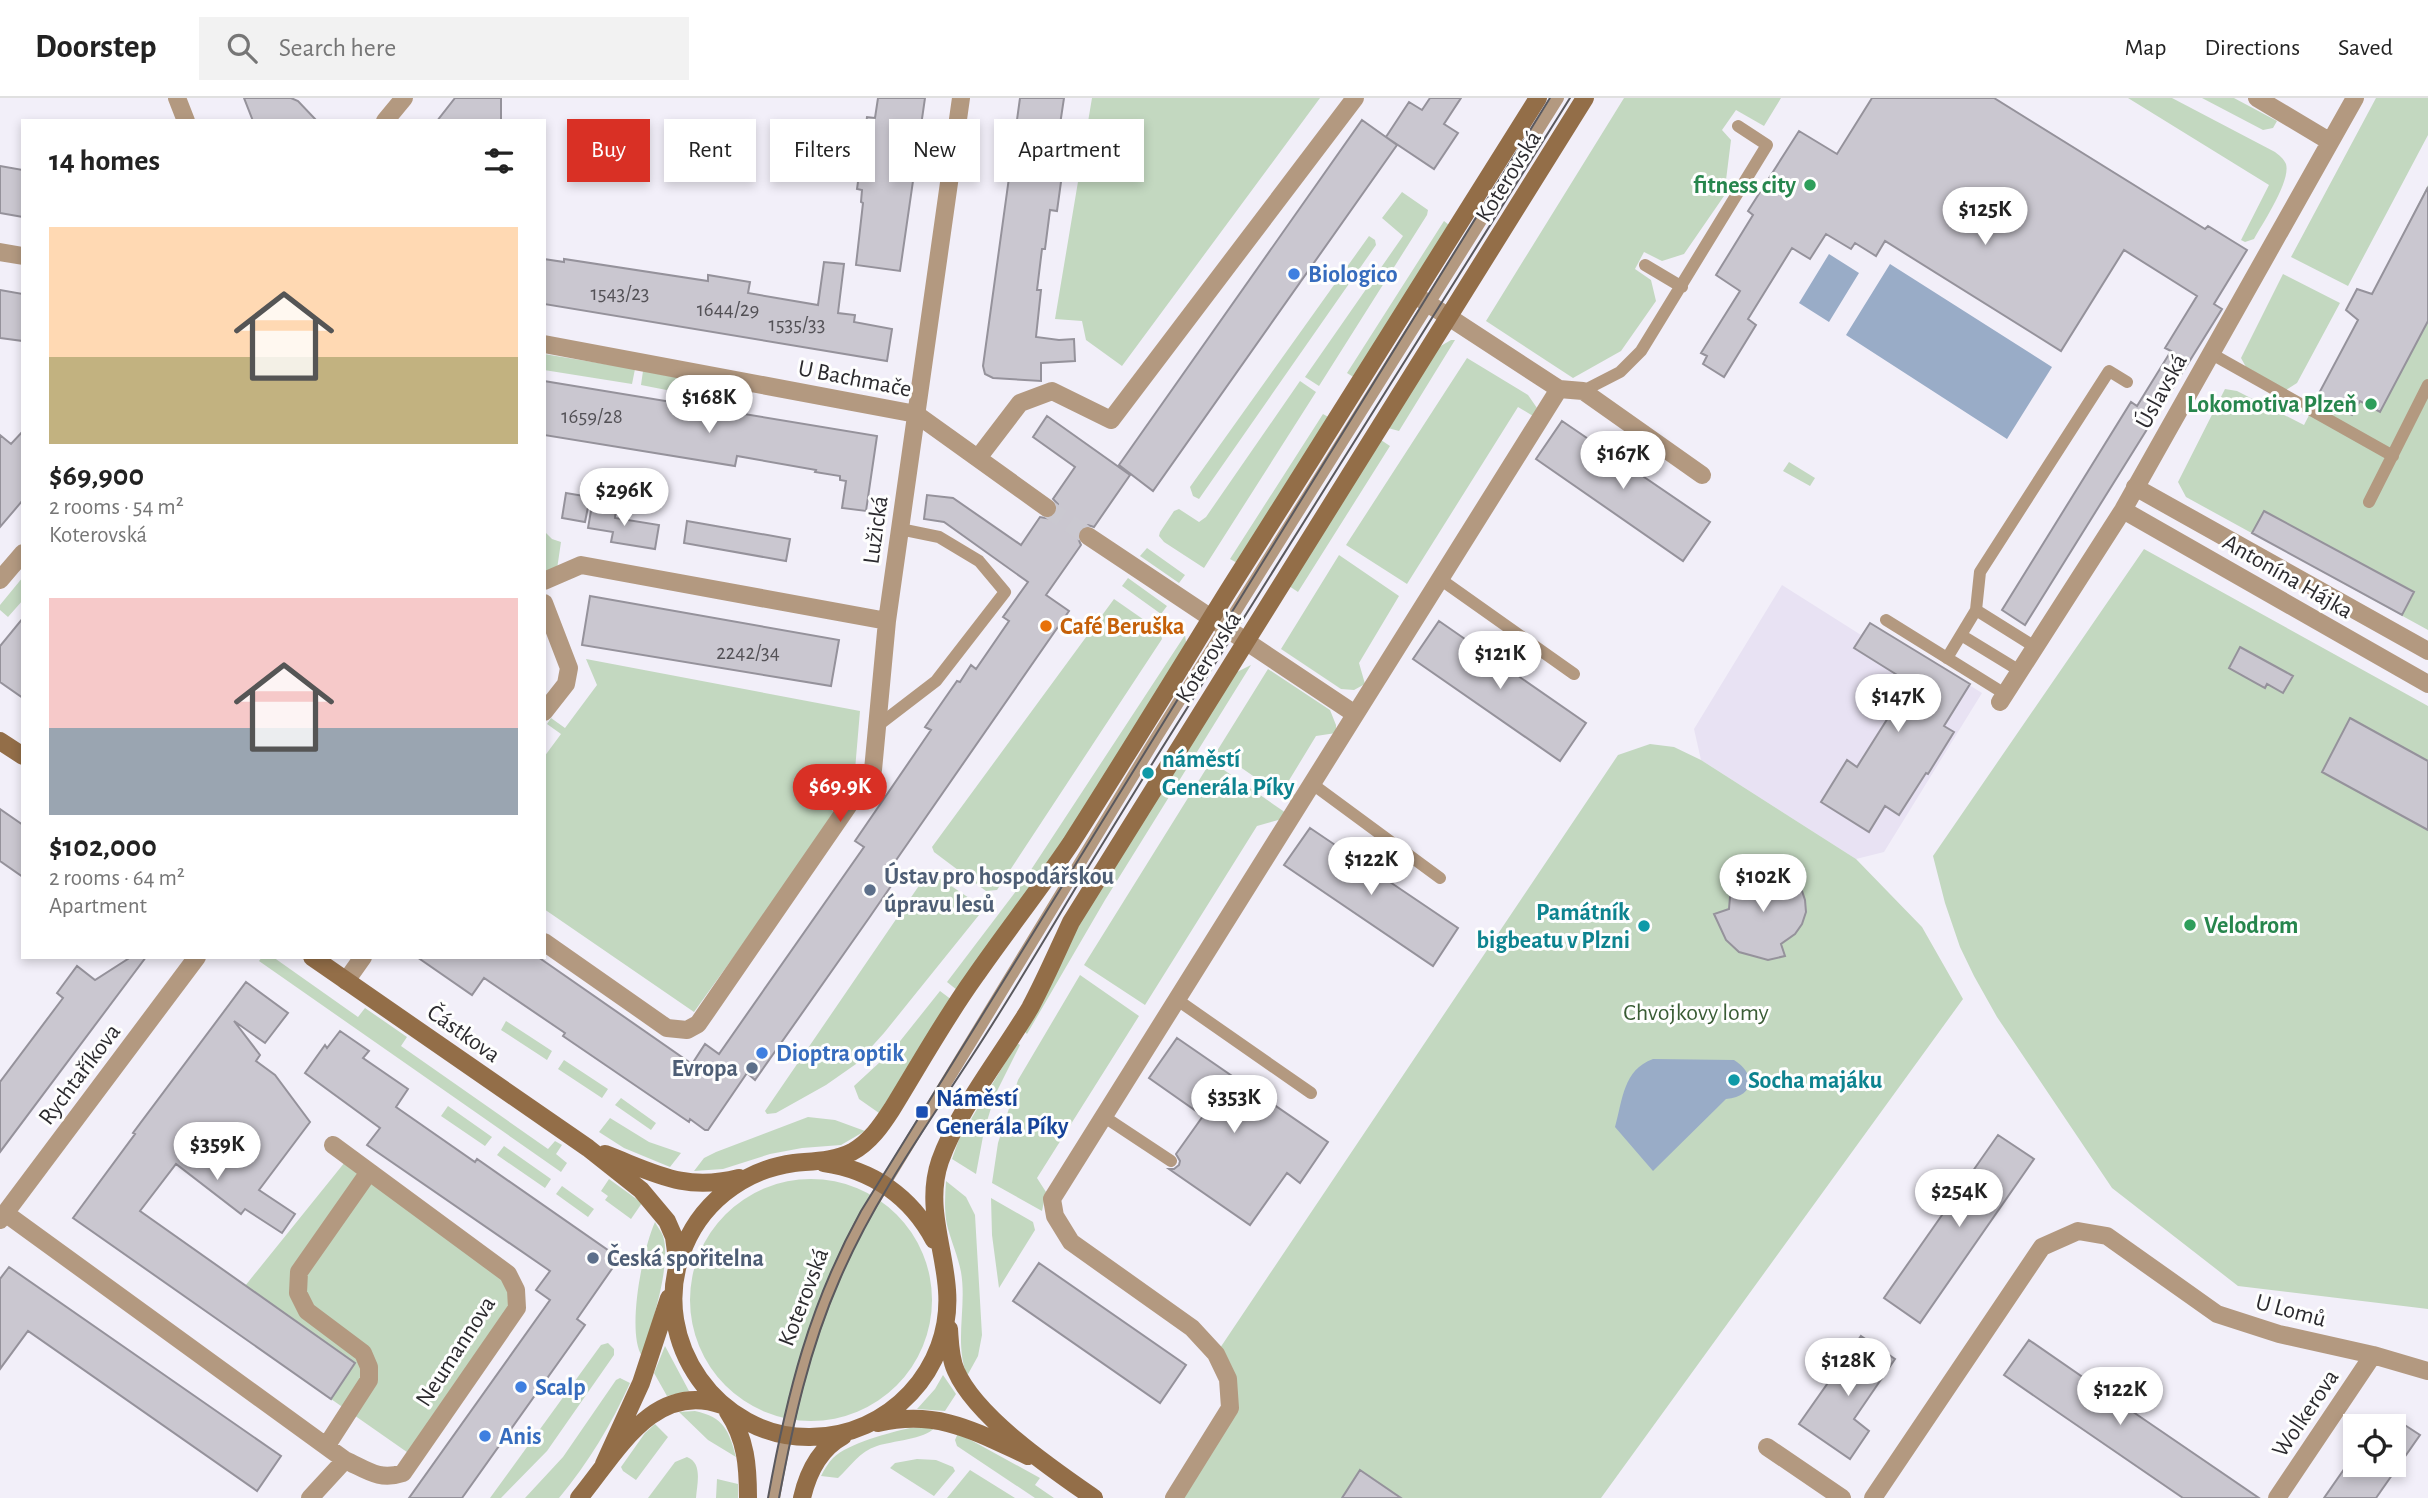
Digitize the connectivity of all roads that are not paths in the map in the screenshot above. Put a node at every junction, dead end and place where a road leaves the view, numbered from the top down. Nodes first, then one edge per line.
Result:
1 (177, 98) edge
2 (404, 98) edge
3 (961, 98) edge
4 (1355, 98) edge
5 (1538, 98) edge
6 (1558, 98) edge
7 (1585, 98) edge
8 (2257, 98) edge
9 (2355, 98) edge
10 (185, 119) edge
11 (387, 119) edge
12 (1738, 126) dead end
13 (2329, 141) junction
14 (0, 252) edge
15 (21, 256) edge
16 (1645, 265) dead end
17 (1682, 287) junction
18 (1422, 299) junction
19 (1448, 317) junction
20 (546, 344) edge
21 (2210, 353) junction
22 (2127, 382) dead end
23 (2428, 385) edge
24 (1559, 389) junction
25 (1583, 391) junction
26 (916, 414) junction
27 (2393, 456) junction
28 (978, 458) junction
29 (1702, 475) dead end
30 (2135, 487) junction
31 (2369, 502) dead end
32 (1047, 508) tunnel mouth
33 (2123, 510) junction
34 (900, 529) junction
35 (1088, 536) tunnel mouth
36 (21, 555) edge
37 (1440, 579) junction
38 (0, 580) edge
39 (546, 580) edge
40 (546, 608) edge
41 (1976, 610) junction
42 (1886, 620) dead end
43 (887, 621) junction
44 (1219, 623) junction
45 (1961, 635) junction
46 (1246, 641) junction
47 (2035, 647) junction
48 (2428, 651) edge
49 (1947, 658) junction
50 (2020, 671) junction
51 (1574, 674) dead end
52 (2428, 684) edge
53 (2002, 698) joint
54 (546, 709) edge
55 (1355, 714) junction
56 (876, 727) junction
57 (0, 741) edge
58 (21, 755) edge
59 (1311, 783) junction
60 (1440, 878) dead end
61 (546, 943) edge
62 (196, 959) edge
63 (315, 959) edge
64 (362, 959) edge
65 (346, 981) junction
66 (1176, 999) junction
67 (1311, 1093) dead end
68 (1103, 1116) junction
69 (333, 1144) dead end
70 (588, 1148) junction
71 (1171, 1161) dead end
72 (808, 1162) junction
73 (761, 1171) junction
74 (369, 1172) junction
75 (884, 1184) junction
76 (3, 1217) edge
77 (943, 1263) junction
78 (675, 1274) junction
79 (947, 1311) junction
80 (2373, 1355) junction
81 (2428, 1371) edge
82 (724, 1407) junction
83 (859, 1429) junction
84 (786, 1436) junction
85 (327, 1445) junction
86 (1767, 1447) dead end
87 (345, 1460) junction
88 (1044, 1463) junction
89 (604, 1464) junction
90 (310, 1498) edge
91 (579, 1498) edge
92 (748, 1498) edge
93 (774, 1498) edge
94 (802, 1498) edge
95 (1094, 1498) edge
96 (1174, 1498) edge
97 (1842, 1498) edge
98 (1872, 1498) edge
99 (2277, 1498) edge

1 - 10 street
2 - 11 street
3 - 26 street, Lužická
4 - 28 street
5 - 18 street, Koterovská
6 - 18 lane, Koterovská
7 - 19 street, Koterovská
8 - 13 street
9 - 13 street, Úslavská
12 - 17 lane
13 - 21 street, Úslavská
14 - 15 street
16 - 17 lane
17 - 25 lane
18 - 19 street
18 - 44 street, Koterovská
19 - 24 street
19 - 46 street, Koterovská
20 - 26 street, U Bachmače
21 - 27 lane
21 - 30 street, Úslavská
22 - 41 lane
23 - 27 lane
24 - 25 street
24 - 37 street
25 - 29 street
26 - 28 street, U Bachmače
26 - 34 street, Lužická
27 - 31 lane
28 - 32 street, U Bachmače
30 - 33 street, Úslavská
30 - 48 street, Antonína Hájka
33 - 47 street, Úslavská
33 - 52 street, Antonína Hájka
34 - 43 street, Lužická
34 - 56 lane
35 - 44 street
36 - 38 street
37 - 51 lane
37 - 55 street
39 - 43 street
40 - 54 street
41 - 45 lane
41 - 47 lane
42 - 49 lane
43 - 56 street, Lužická
44 - 46 street
44 - 72 street, Koterovská
44 - 75 lane, Koterovská
45 - 49 lane
45 - 50 lane
46 - 55 street
46 - 77 street, Koterovská
47 - 50 street, Úslavská
49 - 53 lane
50 - 53 street, Úslavská
55 - 59 street
56 - 61 street, Lužická
57 - 58 street
59 - 60 lane
59 - 66 street
62 - 76 street, Rychtaříkova
63 - 65 street, Částkova
64 - 65 street
65 - 70 street, Částkova
66 - 67 lane
66 - 68 street
68 - 71 lane
68 - 96 street
69 - 74 street, Neumannova
70 - 73 street, Částkova
70 - 78 street, Částkova
72 - 73 street, Koterovská
72 - 75 street, Koterovská
73 - 78 street, Koterovská
74 - 85 street
74 - 87 street, Neumannova
75 - 77 street, Koterovská
75 - 84 lane, Koterovská
76 - 85 street, Neumannova
77 - 79 street, Koterovská
78 - 82 street, Koterovská
78 - 89 street
79 - 83 street, Koterovská
79 - 88 street
80 - 81 street, U Lomů
80 - 98 street, U Lomů
80 - 99 street, Wolkerova
82 - 84 street, Koterovská
82 - 89 street
82 - 92 street, Koterovská
83 - 84 street, Koterovská
83 - 88 street
83 - 94 street, Koterovská
84 - 93 lane, Koterovská
85 - 87 street, Neumannova
86 - 97 street
87 - 90 street
88 - 95 street
89 - 91 street

